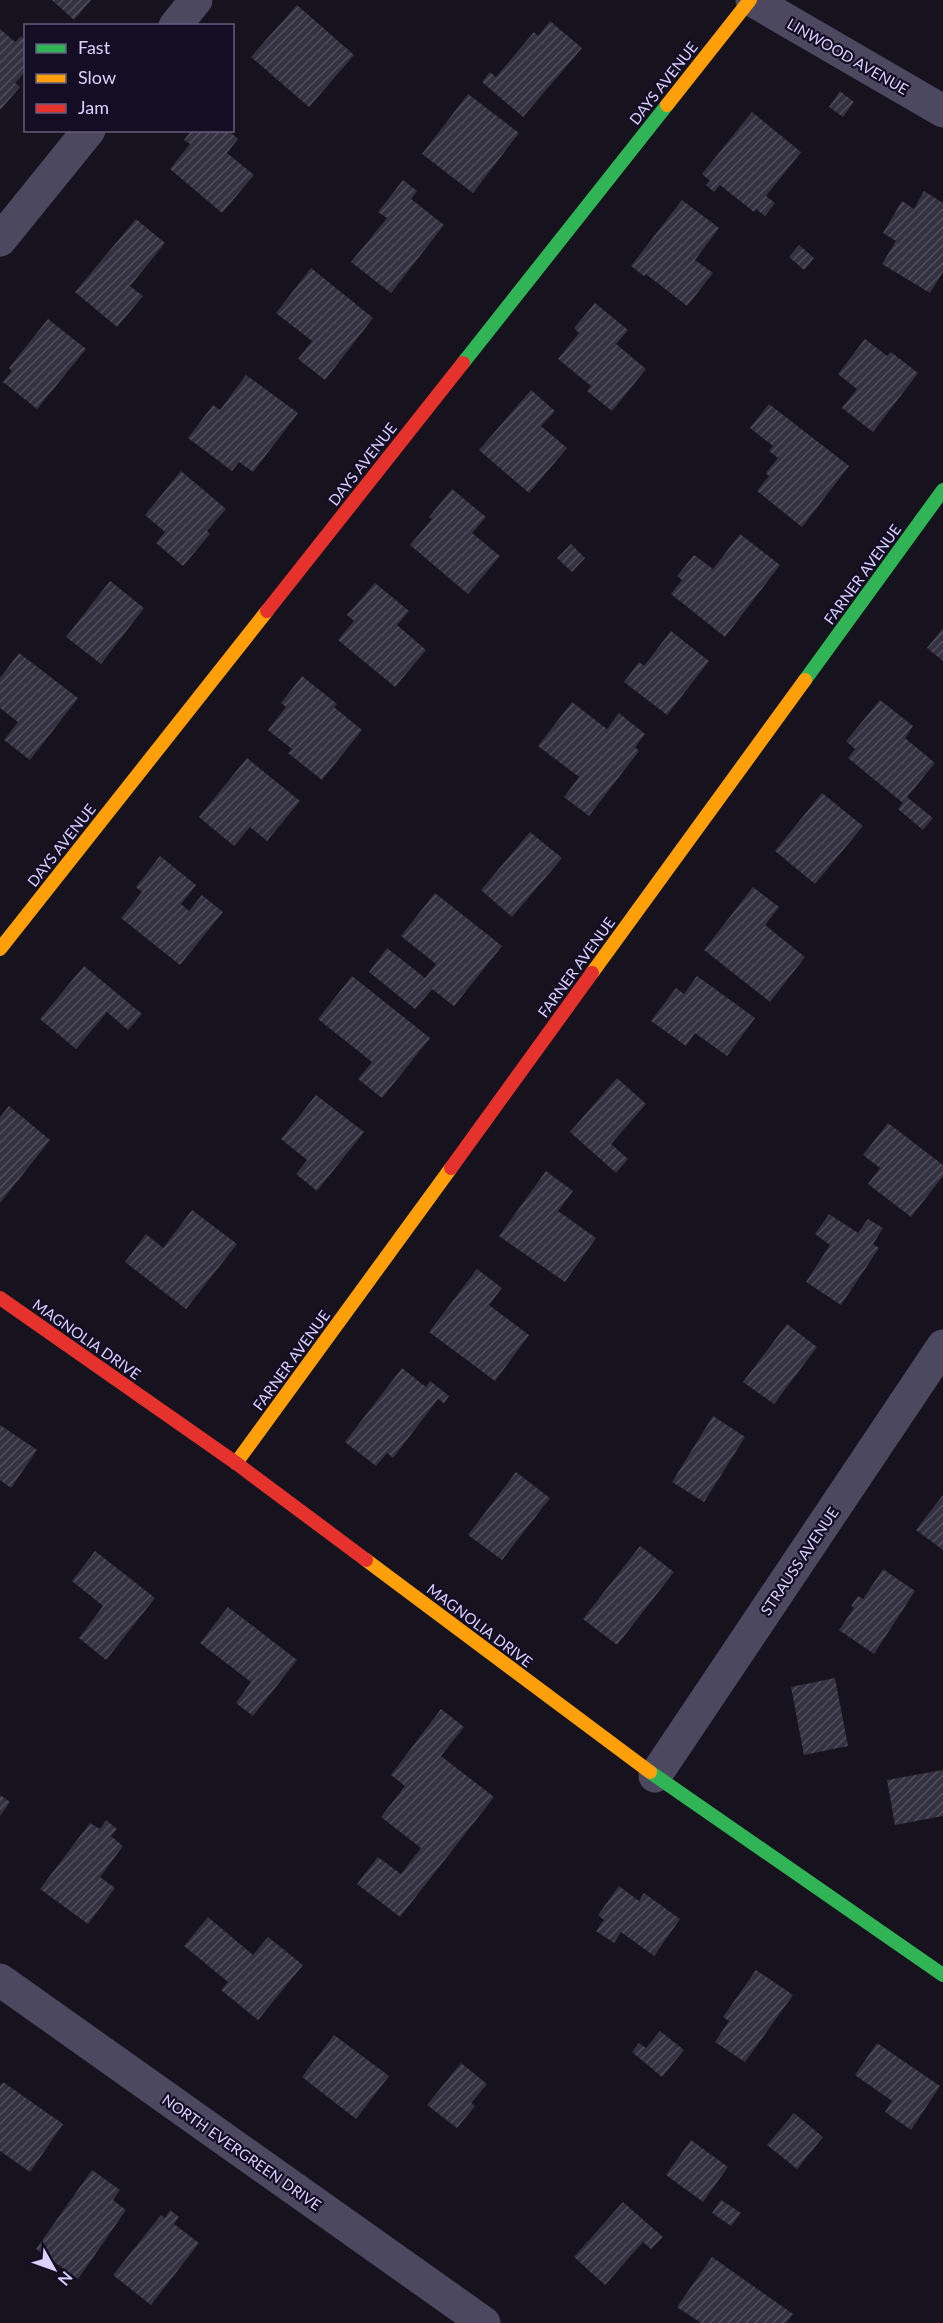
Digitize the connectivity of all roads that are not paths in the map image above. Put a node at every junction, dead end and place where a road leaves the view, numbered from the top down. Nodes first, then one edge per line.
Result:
1 (196, 0) edge
2 (751, 0) edge
3 (177, 24) edge
4 (943, 111) edge
5 (87, 132) edge
6 (0, 240) edge
7 (943, 490) edge
8 (0, 949) edge
9 (0, 1298) edge
10 (943, 1346) edge
11 (236, 1463) junction
12 (655, 1776) junction
13 (943, 1975) edge
14 (0, 1980) edge
15 (484, 2323) edge

1 - 3 street
2 - 4 street, LINWOOD AVENUE
2 - 8 street, DAYS AVENUE
5 - 6 street
7 - 11 street, FARNER AVENUE
9 - 11 street, MAGNOLIA DRIVE
10 - 12 street, STRAUSS AVENUE
11 - 12 street, MAGNOLIA DRIVE
12 - 13 street, MAGNOLIA DRIVE
14 - 15 street, NORTH EVERGREEN DRIVE

